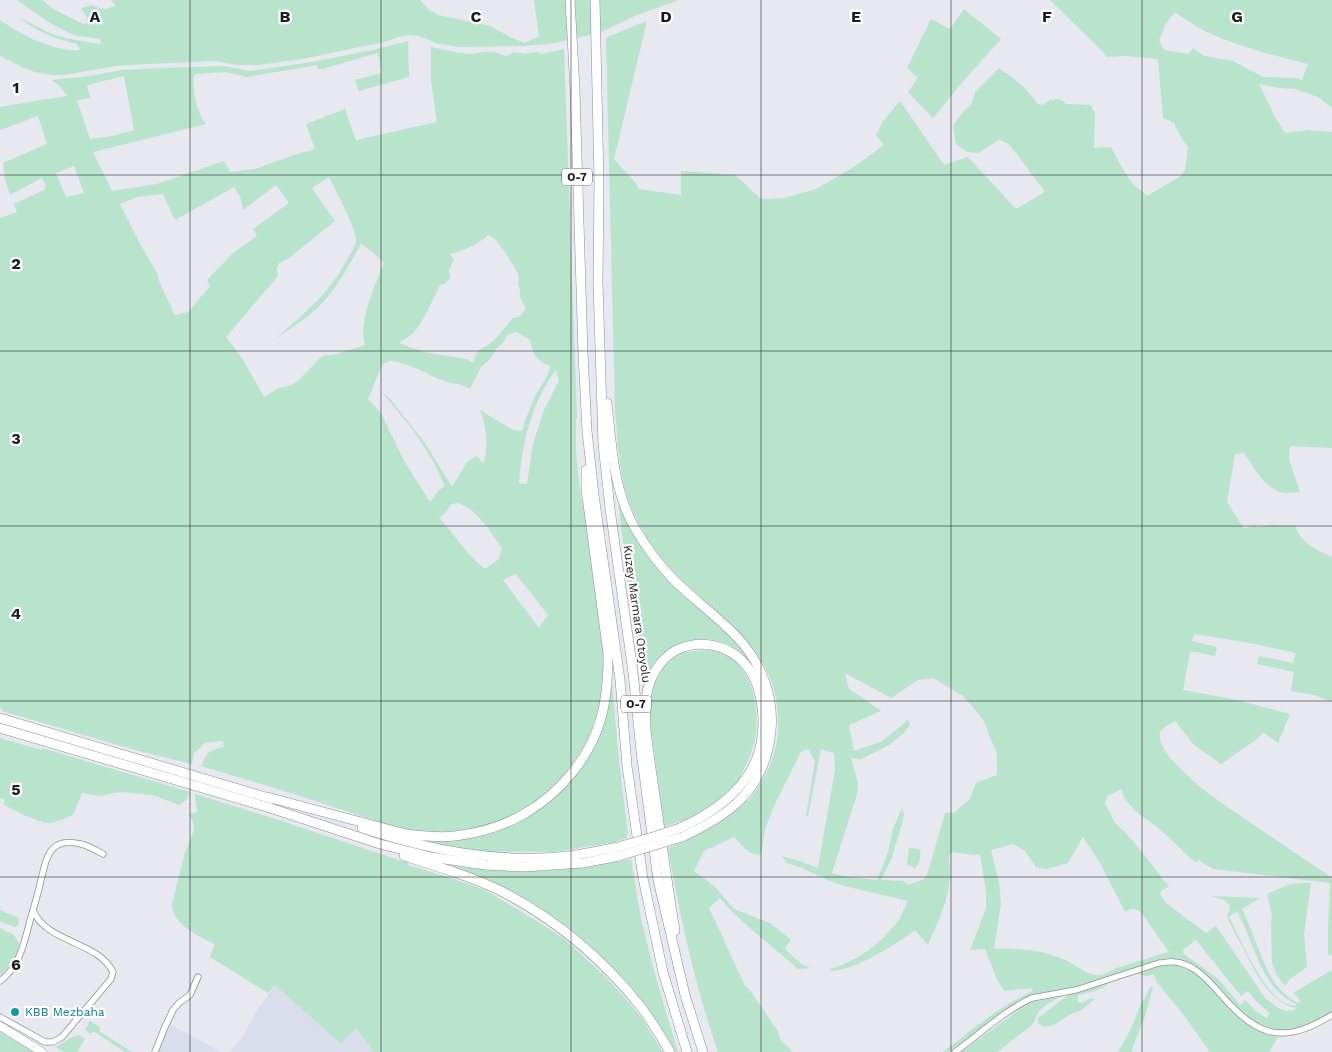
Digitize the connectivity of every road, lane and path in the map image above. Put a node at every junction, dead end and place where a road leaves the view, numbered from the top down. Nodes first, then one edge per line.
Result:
1 (570, 0) edge
2 (595, 0) edge
3 (600, 352) junction
4 (587, 431) junction
5 (0, 718) edge
6 (0, 728) edge
7 (267, 802) junction
8 (681, 832) junction
9 (103, 854) dead end
10 (33, 910) junction
11 (198, 977) dead end
12 (0, 981) edge
13 (685, 995) junction
14 (1332, 1015) edge
15 (0, 1017) edge
16 (0, 1026) edge
17 (0, 1032) edge
18 (33, 1052) edge
19 (42, 1052) edge
20 (155, 1052) edge
21 (670, 1052) edge
22 (687, 1052) edge
23 (703, 1052) edge
24 (955, 1052) edge

1 - 4 highway, O-7
2 - 3 highway, O-7
3 - 8 highway
3 - 13 highway, Kuzey Marmara Otoyolu / O-7
4 - 7 highway
4 - 22 highway, O-7
5 - 7 highway
6 - 7 highway
7 - 8 highway, bridge
7 - 21 highway
8 - 13 highway
9 - 10 street
10 - 12 street
10 - 15 street
11 - 20 street
13 - 23 highway, Kuzey Marmara Otoyolu / O-7
14 - 24 street
16 - 19 main road
17 - 18 main road

